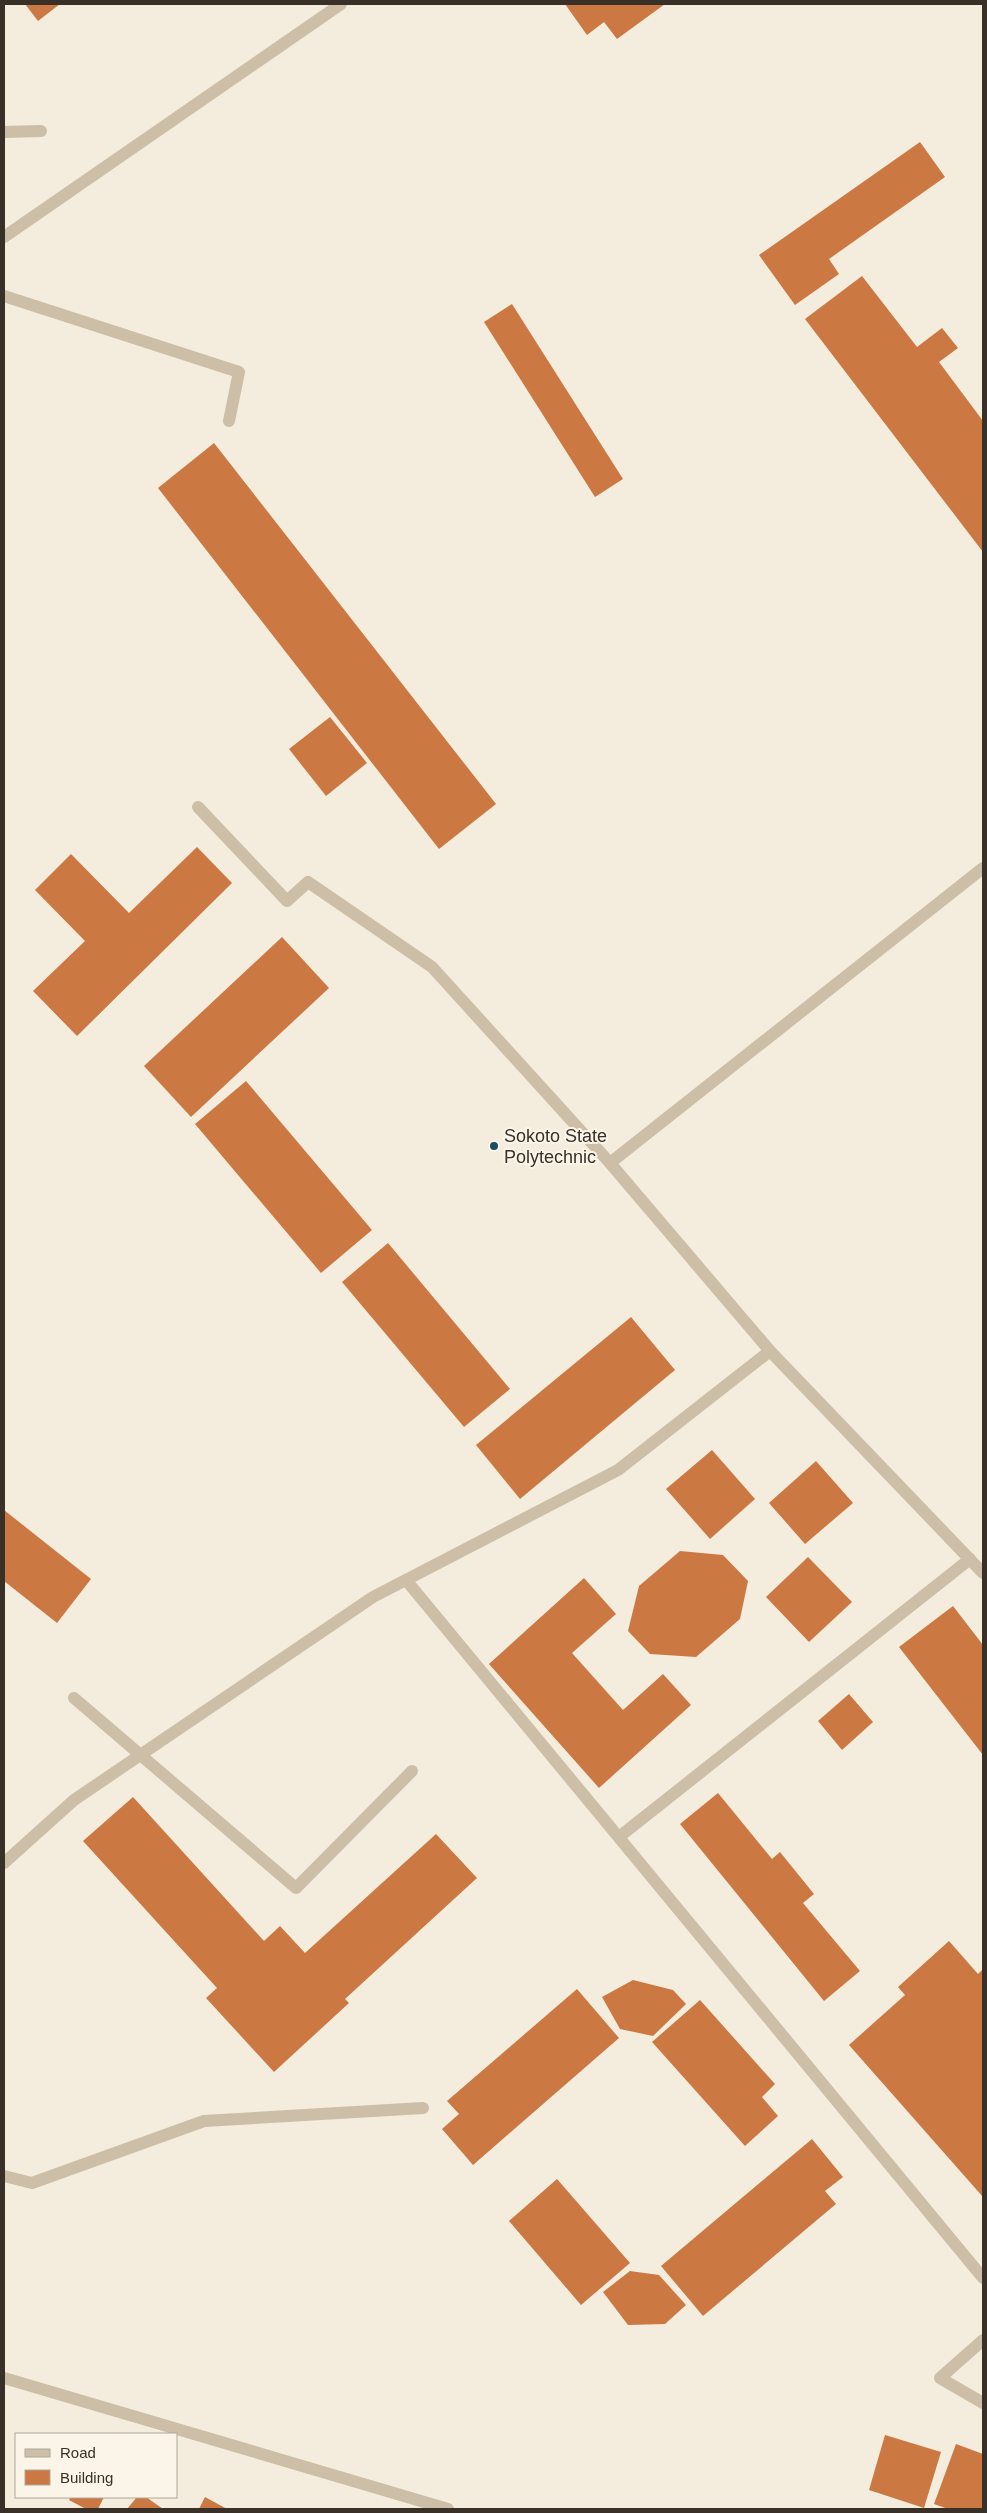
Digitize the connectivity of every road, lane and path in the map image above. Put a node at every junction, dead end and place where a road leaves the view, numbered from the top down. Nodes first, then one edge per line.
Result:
1 (341, 4) edge
2 (41, 131) dead end
3 (4, 132) edge
4 (4, 237) edge
5 (4, 296) edge
6 (228, 421) dead end
7 (198, 807) dead end
8 (983, 868) edge
9 (610, 1163) junction
10 (770, 1351) junction
11 (970, 1559) junction
12 (983, 1573) edge
13 (406, 1580) junction
14 (74, 1698) dead end
15 (140, 1755) junction
16 (412, 1771) dead end
17 (619, 1837) junction
18 (4, 1863) edge
19 (423, 2108) dead end
20 (4, 2176) edge
21 (983, 2278) edge
22 (983, 2340) edge
23 (4, 2378) edge
24 (983, 2402) edge
25 (448, 2509) edge

1 - 4 street
2 - 3 street
5 - 6 street
7 - 9 street
8 - 9 street
9 - 10 street
10 - 11 street
10 - 13 street
11 - 12 street
11 - 17 street
13 - 15 street
13 - 17 street
14 - 15 street
15 - 16 street
15 - 18 street
17 - 21 street
19 - 20 street
22 - 24 street
23 - 25 street

